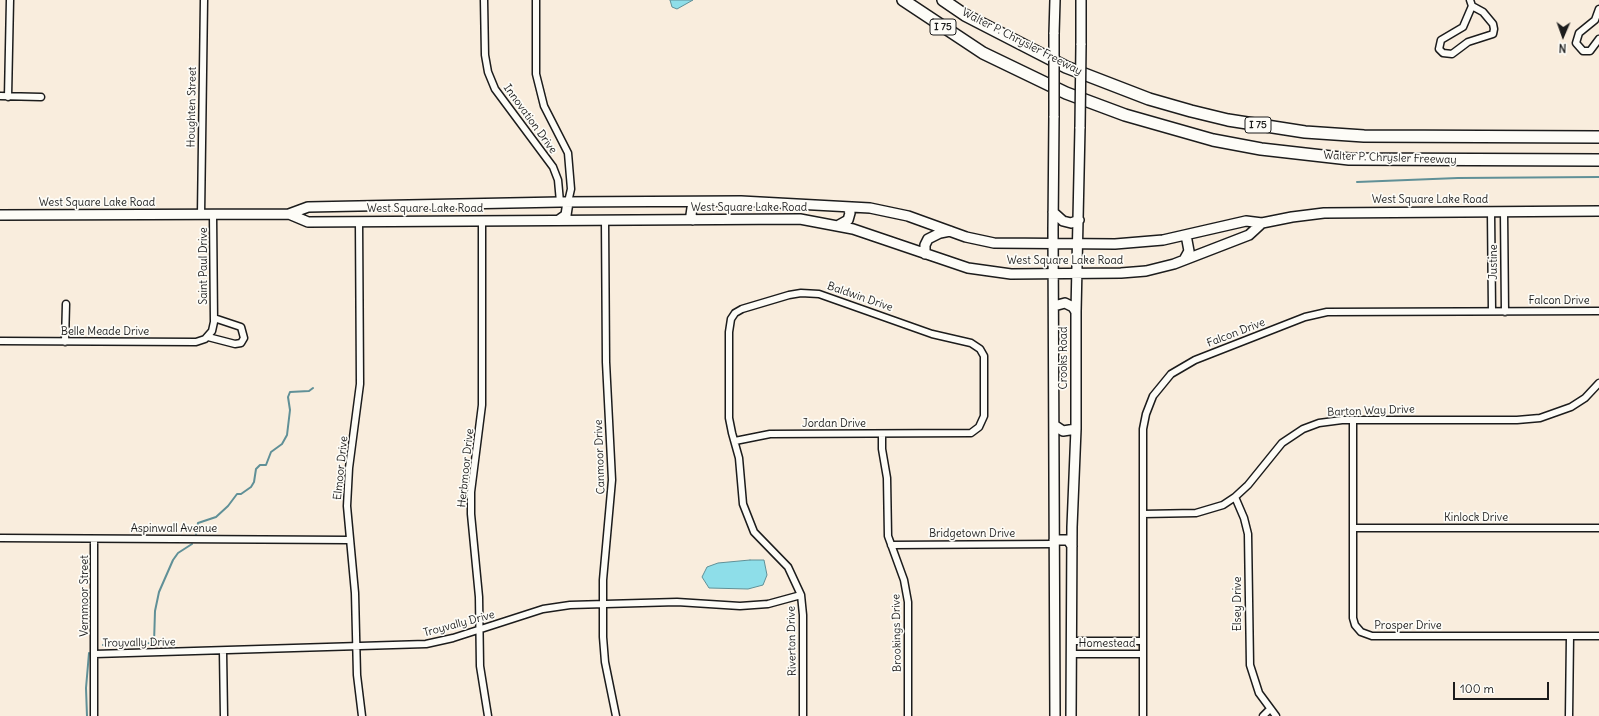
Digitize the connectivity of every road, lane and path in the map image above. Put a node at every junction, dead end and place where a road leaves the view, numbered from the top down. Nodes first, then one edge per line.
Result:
1 (10, 0) edge
2 (204, 0) edge
3 (484, 0) edge
4 (536, 0) edge
5 (903, 0) edge
6 (943, 0) edge
7 (1055, 0) edge
8 (1081, 0) edge
9 (1471, 3) edge
10 (1599, 9) edge
11 (1599, 39) edge
12 (0, 96) edge
13 (8, 97) junction
14 (41, 97) dead end
15 (1599, 137) edge
16 (1599, 160) edge
17 (564, 202) junction
18 (698, 202) junction
19 (334, 207) junction
20 (848, 207) junction
21 (1599, 211) edge
22 (1053, 212) junction
23 (1492, 212) junction
24 (1504, 212) junction
25 (289, 214) junction
26 (0, 215) edge
27 (201, 215) junction
28 (213, 215) junction
29 (560, 220) junction
30 (605, 220) junction
31 (693, 220) junction
32 (1079, 220) junction
33 (482, 221) junction
34 (329, 222) junction
35 (359, 222) junction
36 (1262, 223) junction
37 (839, 225) junction
38 (950, 231) junction
39 (1186, 235) junction
40 (1053, 244) junction
41 (1078, 244) junction
42 (924, 254) junction
43 (1184, 260) junction
44 (1053, 274) junction
45 (1077, 274) junction
46 (66, 304) dead end
47 (1054, 306) junction
48 (1599, 311) edge
49 (1076, 312) junction
50 (1492, 312) junction
51 (1505, 312) junction
52 (214, 318) junction
53 (208, 337) junction
54 (0, 341) edge
55 (65, 342) junction
56 (241, 342) joint
57 (980, 349) joint
58 (1599, 383) edge
59 (1354, 420) junction
60 (1054, 425) junction
61 (1076, 429) junction
62 (882, 434) junction
63 (735, 441) junction
64 (1235, 497) junction
65 (1143, 514) junction
66 (1354, 528) junction
67 (1599, 528) edge
68 (0, 538) edge
69 (94, 539) junction
70 (349, 540) junction
71 (1054, 542) junction
72 (891, 545) junction
73 (1072, 546) junction
74 (801, 595) junction
75 (602, 603) junction
76 (479, 630) junction
77 (1570, 636) junction
78 (1599, 636) edge
79 (1071, 641) junction
80 (1142, 641) junction
81 (356, 645) junction
82 (1056, 648) junction
83 (223, 651) junction
84 (95, 654) junction
85 (1071, 654) junction
86 (1142, 654) junction
87 (1270, 709) junction
88 (94, 716) edge
89 (224, 716) edge
90 (362, 716) edge
91 (488, 716) edge
92 (616, 716) edge
93 (803, 716) edge
94 (908, 716) edge
95 (1055, 716) edge
96 (1071, 716) edge
97 (1143, 716) edge
98 (1263, 716) edge
99 (1276, 716) edge
100 (1570, 716) edge

1 - 13 street
2 - 27 street, Houghten Street
3 - 17 street, Innovation Drive
4 - 17 street, Innovation Drive
5 - 16 highway, Walter P. Chrysler Freeway / I 75
6 - 15 highway, Walter P. Chrysler Freeway / I 75
7 - 22 main road, Crooks Road, bridge
8 - 32 main road, Crooks Road, bridge
9 - 9 street
10 - 11 street
12 - 13 street
13 - 14 street
17 - 18 main road, West Square Lake Road
17 - 19 main road, West Square Lake Road
17 - 29 main road
18 - 20 main road, West Square Lake Road
18 - 31 main road
19 - 25 main road, West Square Lake Road
19 - 34 main road
20 - 37 main road
20 - 38 main road, West Square Lake Road
21 - 24 main road, West Square Lake Road
22 - 32 main road
22 - 40 main road, Crooks Road
23 - 24 main road, West Square Lake Road
23 - 36 main road, West Square Lake Road
23 - 50 street, Justine
24 - 51 street, Justine
25 - 28 main road, West Square Lake Road
25 - 34 main road, West Square Lake Road
26 - 27 main road, West Square Lake Road
27 - 28 main road, West Square Lake Road
28 - 52 street, Saint Paul Drive
29 - 30 main road, West Square Lake Road
29 - 33 main road, West Square Lake Road
30 - 31 main road, West Square Lake Road
30 - 75 street, Canmoor Drive
31 - 37 main road, West Square Lake Road
32 - 41 main road, Crooks Road
33 - 35 main road, West Square Lake Road
33 - 76 street, Herbmoor Drive
34 - 35 main road, West Square Lake Road
35 - 70 street, Elmoor Drive
36 - 39 main road, West Square Lake Road
36 - 43 main road, West Square Lake Road
37 - 42 main road, West Square Lake Road
38 - 40 main road, West Square Lake Road
38 - 42 main road
39 - 41 main road, West Square Lake Road
39 - 43 main road
40 - 41 main road, West Square Lake Road
40 - 44 main road, Crooks Road
41 - 45 main road, Crooks Road
42 - 44 main road, West Square Lake Road
43 - 45 main road, West Square Lake Road
44 - 45 main road, West Square Lake Road
44 - 47 main road, Crooks Road
45 - 49 main road, Crooks Road
46 - 55 street
47 - 49 main road
47 - 60 main road, Crooks Road
48 - 51 street, Falcon Drive
49 - 61 main road, Crooks Road
50 - 51 street, Falcon Drive
50 - 65 street, Falcon Drive
52 - 53 street, Saint Paul Drive
52 - 56 street, Saint Paul Drive
53 - 55 street, Belle Meade Drive
53 - 56 street, Belle Meade Drive
54 - 55 street, Belle Meade Drive
57 - 62 street, Jordan Drive
57 - 63 street, Baldwin Drive
58 - 59 street, Barton Way Drive
59 - 64 street, Barton Way Drive
59 - 66 street, Prosper Drive
60 - 61 main road
60 - 71 main road, Crooks Road
61 - 73 main road, Crooks Road
62 - 63 street, Jordan Drive
62 - 72 street, Brookings Drive
63 - 74 street, Riverton Drive
64 - 65 street, Barton Way Drive
64 - 87 street, Elsey Drive
65 - 80 street, Falcon Drive
66 - 67 street, Kinlock Drive
66 - 77 street, Prosper Drive
68 - 69 street, Aspinwall Avenue
69 - 70 street, Aspinwall Avenue
69 - 84 street, Vernmoor Street
70 - 81 street, Elmoor Drive
71 - 72 street, Bridgetown Drive
71 - 73 main road
71 - 82 main road, Crooks Road
72 - 94 street, Brookings Drive
73 - 79 main road, Crooks Road
74 - 75 street, Troyvally Drive
74 - 93 street, Riverton Drive
75 - 76 street, Troyvally Drive
75 - 92 street, Canmoor Drive
76 - 81 street, Troyvally Drive
76 - 91 street, Herbmoor Drive
77 - 78 street, Prosper Drive
77 - 100 street
79 - 80 street, Homestead
79 - 85 main road, Crooks Road
80 - 86 street, Falcon Drive
81 - 83 street, Troyvally Drive
81 - 90 street, Elmoor Drive
82 - 85 main road
82 - 95 main road, Crooks Road
83 - 84 street, Troyvally Drive
83 - 89 street
84 - 88 street, Vernmoor Street
85 - 86 street, Homestead
85 - 96 main road, Crooks Road
86 - 97 street, Falcon Drive
87 - 98 street
87 - 99 street, Elsey Drive

